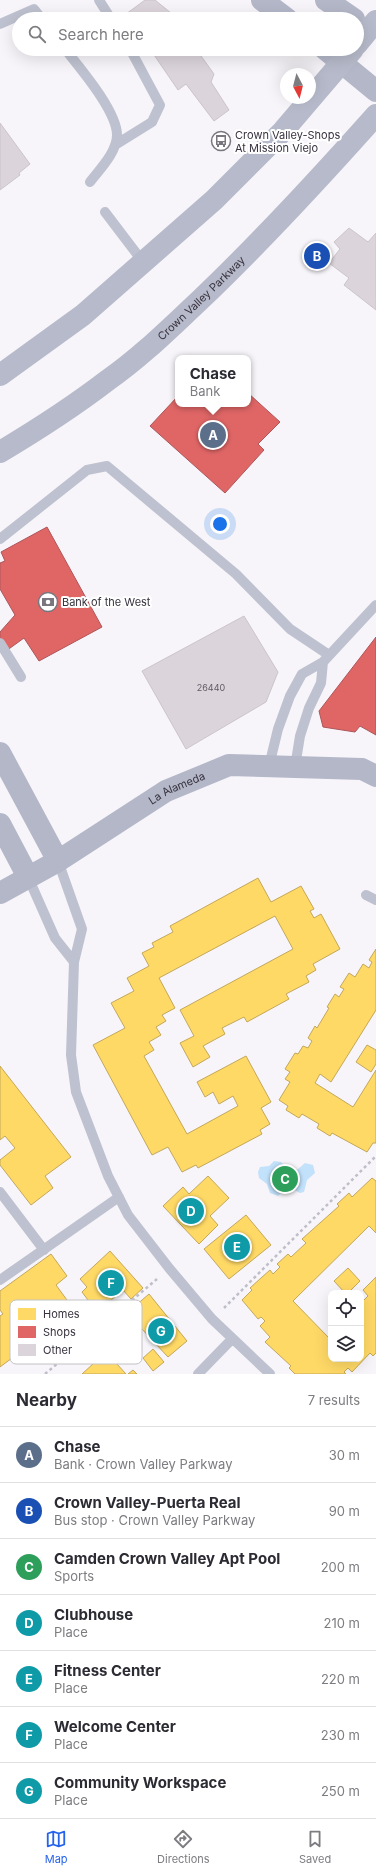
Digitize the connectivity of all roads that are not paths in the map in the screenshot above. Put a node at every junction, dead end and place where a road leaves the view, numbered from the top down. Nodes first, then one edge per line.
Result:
1 (99, 0) edge
2 (262, 0) edge
3 (326, 0) edge
4 (27, 12) edge
5 (36, 12) edge
6 (107, 12) edge
7 (278, 12) edge
8 (343, 12) edge
9 (12, 19) edge
10 (0, 24) edge
11 (70, 56) edge
12 (134, 56) edge
13 (338, 56) edge
14 (343, 56) edge
15 (376, 91) edge
16 (376, 115) edge
17 (115, 145) junction
18 (90, 182) dead end
19 (105, 212) dead end
20 (143, 262) junction
21 (0, 376) edge
22 (0, 452) edge
23 (0, 539) edge
24 (376, 605) edge
25 (0, 644) edge
26 (326, 659) junction
27 (21, 677) dead end
28 (0, 753) edge
29 (270, 766) junction
30 (295, 767) junction
31 (376, 776) edge
32 (0, 824) edge
33 (58, 861) junction
34 (28, 877) junction
35 (0, 893) edge
36 (366, 895) dead end
37 (376, 900) edge
38 (74, 962) junction
39 (0, 1192) edge
40 (119, 1197) junction
41 (44, 1250) junction
42 (0, 1280) edge
43 (232, 1338) junction
44 (198, 1374) edge
45 (270, 1374) edge

1 - 6 lane
2 - 7 street
3 - 8 street
4 - 5 lane
9 - 10 lane
11 - 17 lane
12 - 17 lane
13 - 20 main road
14 - 15 street
16 - 22 main road, Crown Valley Parkway
17 - 18 lane
19 - 20 lane
20 - 21 main road
23 - 26 lane
24 - 26 lane
25 - 27 lane
26 - 29 lane
26 - 30 lane
28 - 33 street
29 - 30 street, La Alameda
29 - 33 street, La Alameda
30 - 31 street, La Alameda
32 - 34 street
33 - 34 street, La Alameda
33 - 38 lane
34 - 35 street, La Alameda
34 - 38 lane
36 - 37 lane
38 - 40 lane
39 - 41 lane
40 - 41 lane
40 - 43 lane
41 - 42 lane
43 - 44 lane
43 - 45 lane

